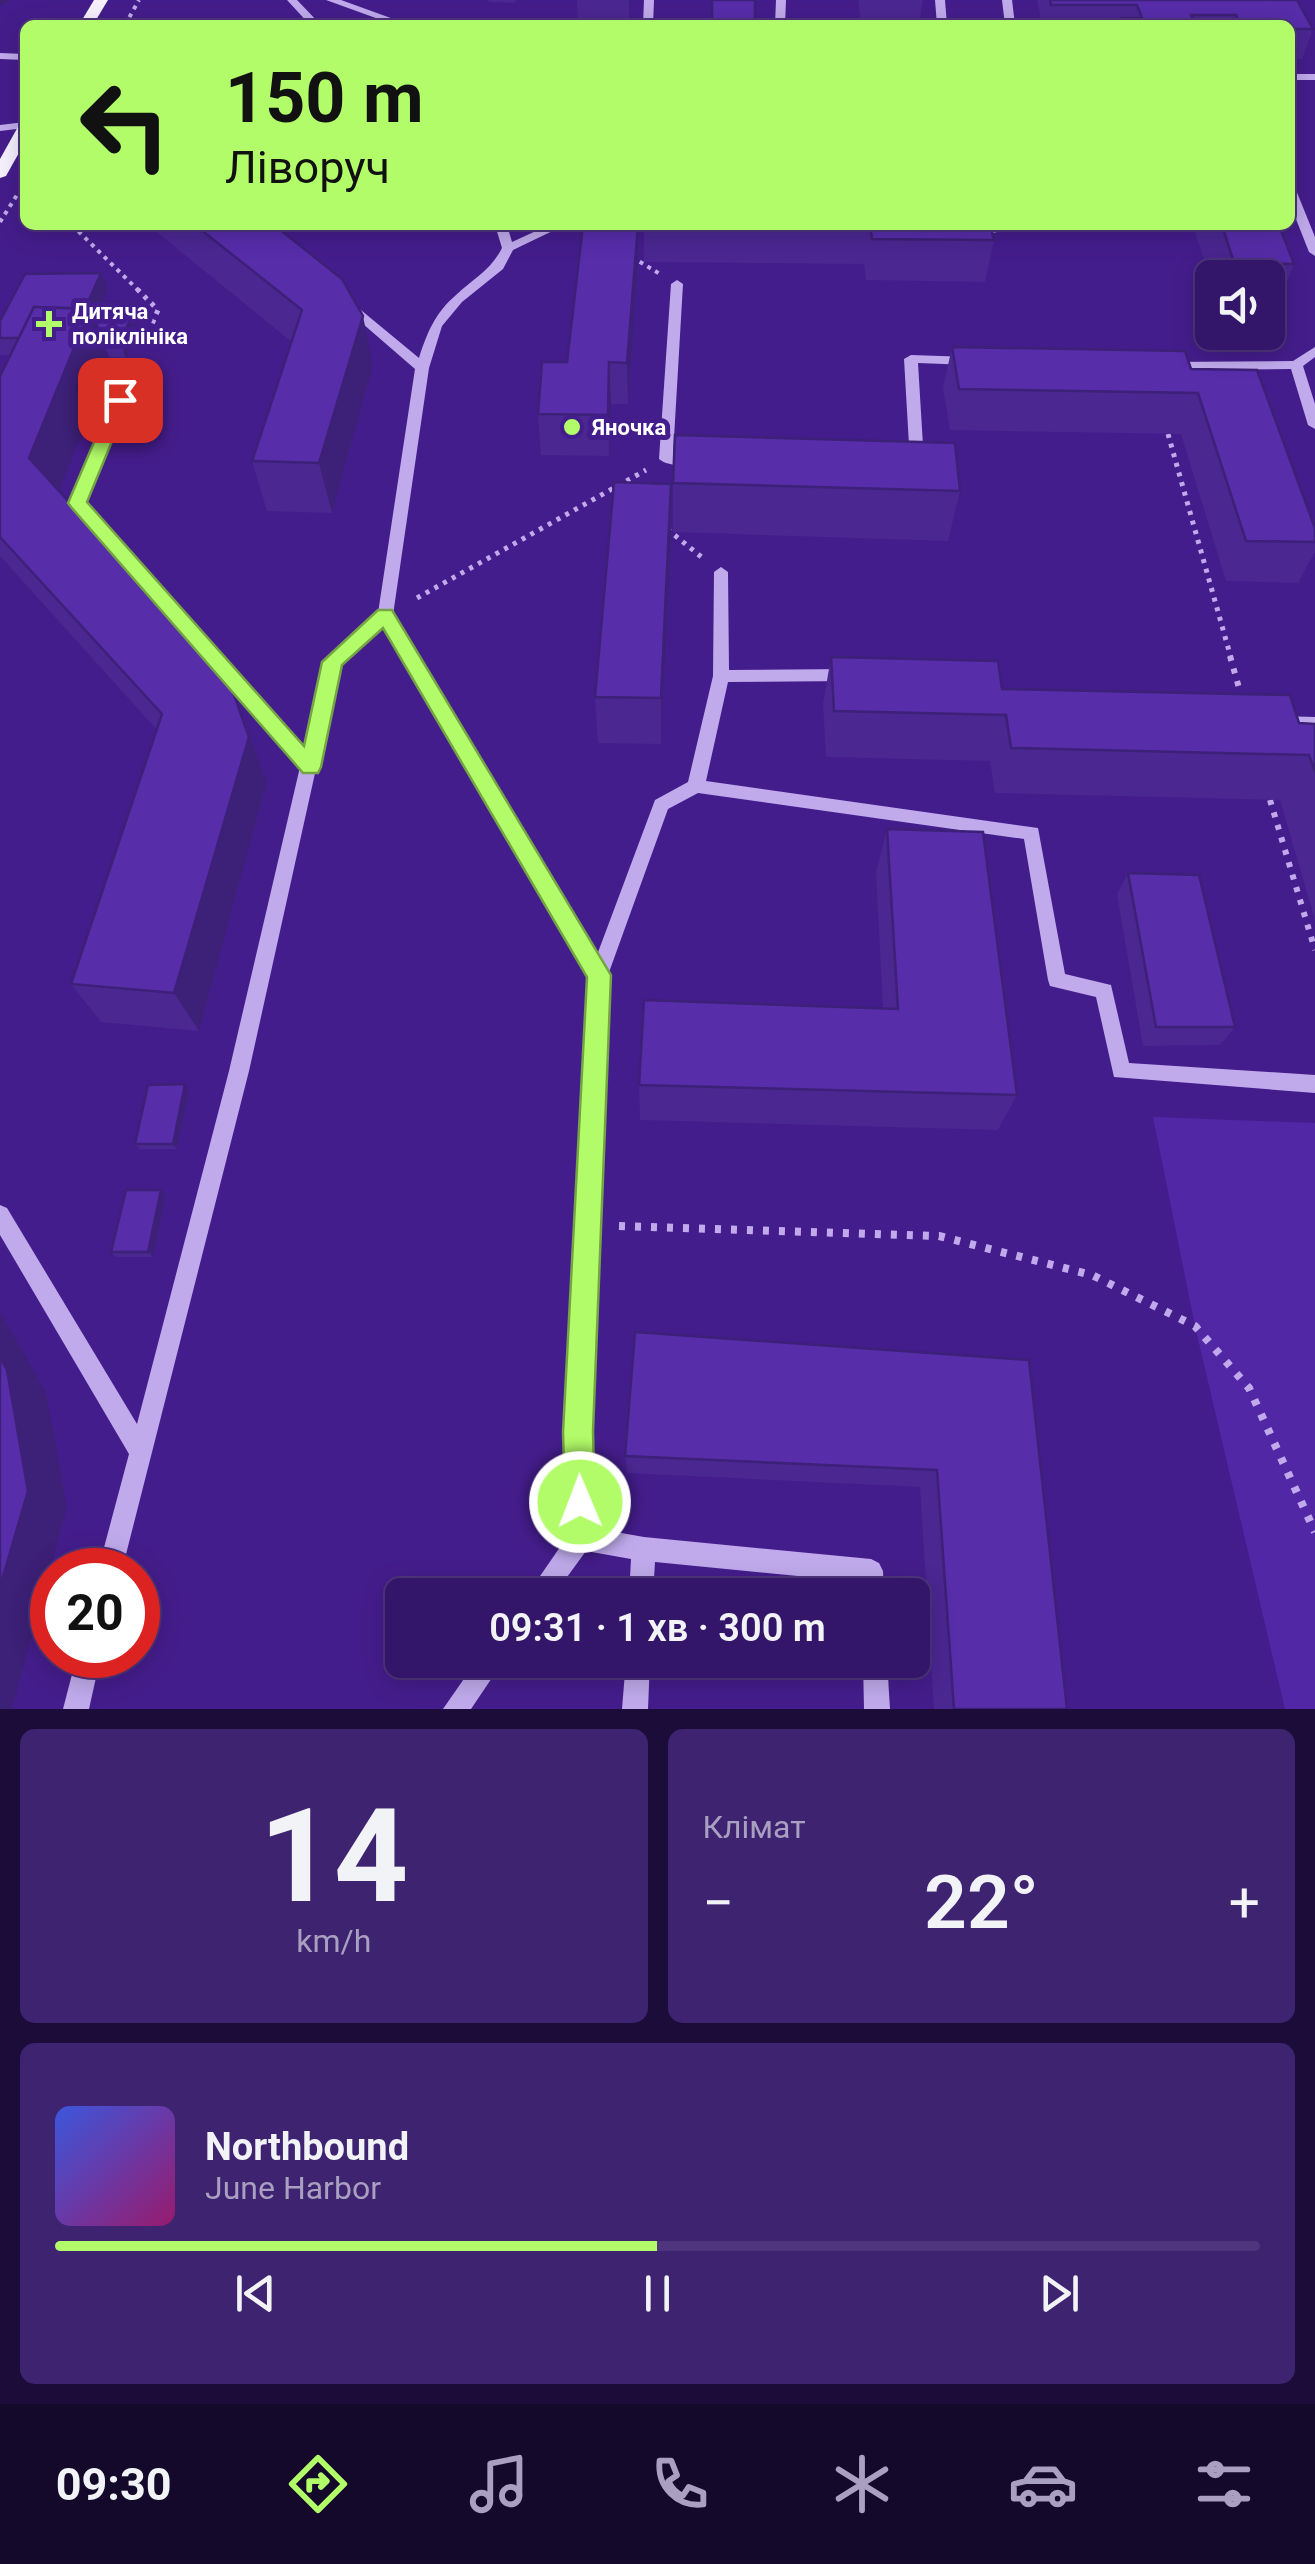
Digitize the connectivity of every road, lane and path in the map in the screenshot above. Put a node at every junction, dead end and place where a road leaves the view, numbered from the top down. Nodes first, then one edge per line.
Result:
1 (292, 0) edge
2 (330, 0) edge
3 (311, 20) edge
4 (389, 20) edge
5 (20, 136) edge
6 (0, 172) edge
7 (20, 189) edge
8 (1295, 202) edge
9 (0, 222) edge
10 (77, 230) edge
11 (503, 230) edge
12 (548, 230) edge
13 (508, 248) junction
14 (615, 251) edge
15 (1315, 252) edge
16 (677, 284) joint
17 (337, 296) edge
18 (1315, 351) edge
19 (990, 362) edge
20 (134, 365) joint
21 (1296, 365) junction
22 (1148, 366) edge
23 (422, 368) junction
24 (1315, 425) edge
25 (1168, 434) edge
26 (666, 459) junction
27 (705, 460) edge
28 (899, 462) edge
29 (616, 488) junction
30 (630, 500) edge
31 (660, 524) edge
32 (721, 572) joint
33 (385, 615) junction
34 (869, 675) edge
35 (721, 676) junction
36 (1248, 722) joint
37 (1315, 723) edge
38 (310, 767) junction
39 (696, 786) junction
40 (1270, 800) edge
41 (1315, 950) edge
42 (599, 975) junction
43 (1315, 1084) edge
44 (0, 1215) edge
45 (588, 1225) junction
46 (140, 1451) junction
47 (1315, 1532) edge
48 (581, 1538) junction
49 (116, 1548) edge
50 (644, 1549) junction
51 (552, 1578) edge
52 (643, 1578) edge
53 (871, 1578) edge
54 (84, 1678) edge
55 (479, 1678) edge
56 (637, 1678) edge
57 (875, 1678) edge
58 (76, 1709) edge
59 (456, 1709) edge
60 (635, 1709) edge
61 (877, 1709) edge

1 - 3 lane
2 - 4 lane
5 - 6 main road
7 - 9 path
8 - 15 lane
10 - 20 path
11 - 13 lane
12 - 13 lane
13 - 23 lane
14 - 16 path
16 - 26 lane
17 - 23 lane
18 - 21 lane
19 - 28 lane
20 - 38 lane
21 - 22 lane
21 - 24 lane
23 - 33 lane
25 - 36 path
26 - 27 lane
26 - 29 path
29 - 30 path
29 - 33 path
31 - 32 path
32 - 35 lane
33 - 38 lane
33 - 42 lane
34 - 35 lane
35 - 39 lane
36 - 37 lane
38 - 46 lane
39 - 42 lane
39 - 43 lane
40 - 41 path
42 - 45 lane
44 - 46 lane
45 - 47 path
45 - 48 lane
46 - 49 lane
48 - 50 lane
48 - 51 lane
50 - 52 lane
50 - 53 lane
54 - 58 lane
55 - 59 lane
56 - 60 lane
57 - 61 lane

